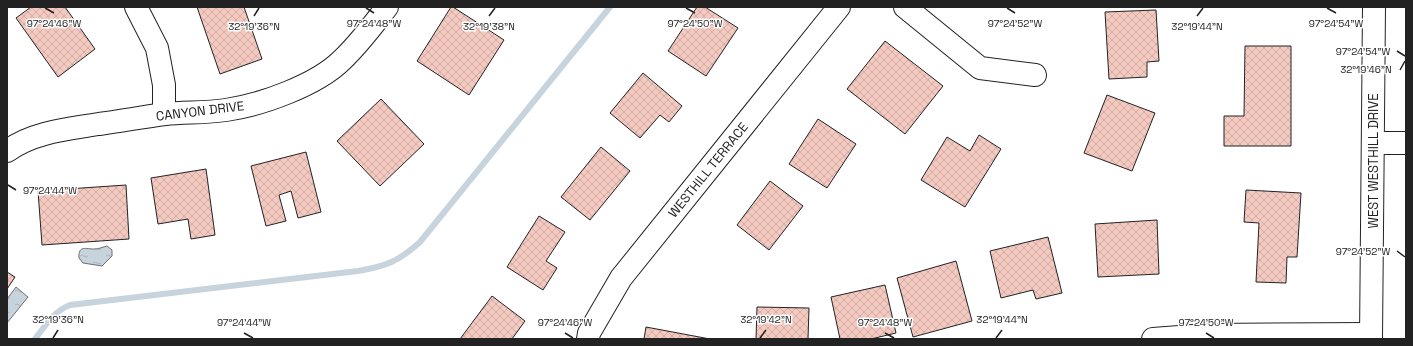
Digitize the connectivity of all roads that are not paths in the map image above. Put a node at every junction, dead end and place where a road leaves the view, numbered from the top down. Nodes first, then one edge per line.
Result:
1 (136, 7) edge
2 (387, 7) edge
3 (839, 7) edge
4 (905, 7) edge
5 (1374, 7) edge
6 (1035, 75) dead end
7 (164, 114) junction
8 (1373, 143) junction
9 (1406, 143) edge
10 (7, 151) edge
11 (1371, 336) edge
12 (588, 339) edge
13 (1153, 339) edge

1 - 7 street
2 - 7 street, CANYON DRIVE
3 - 12 street, WESTHILL TERRACE
4 - 6 street
5 - 8 street, WEST WESTHILL DRIVE
7 - 10 street, CANYON DRIVE
8 - 9 street
8 - 11 street, WEST WESTHILL DRIVE
11 - 13 street

